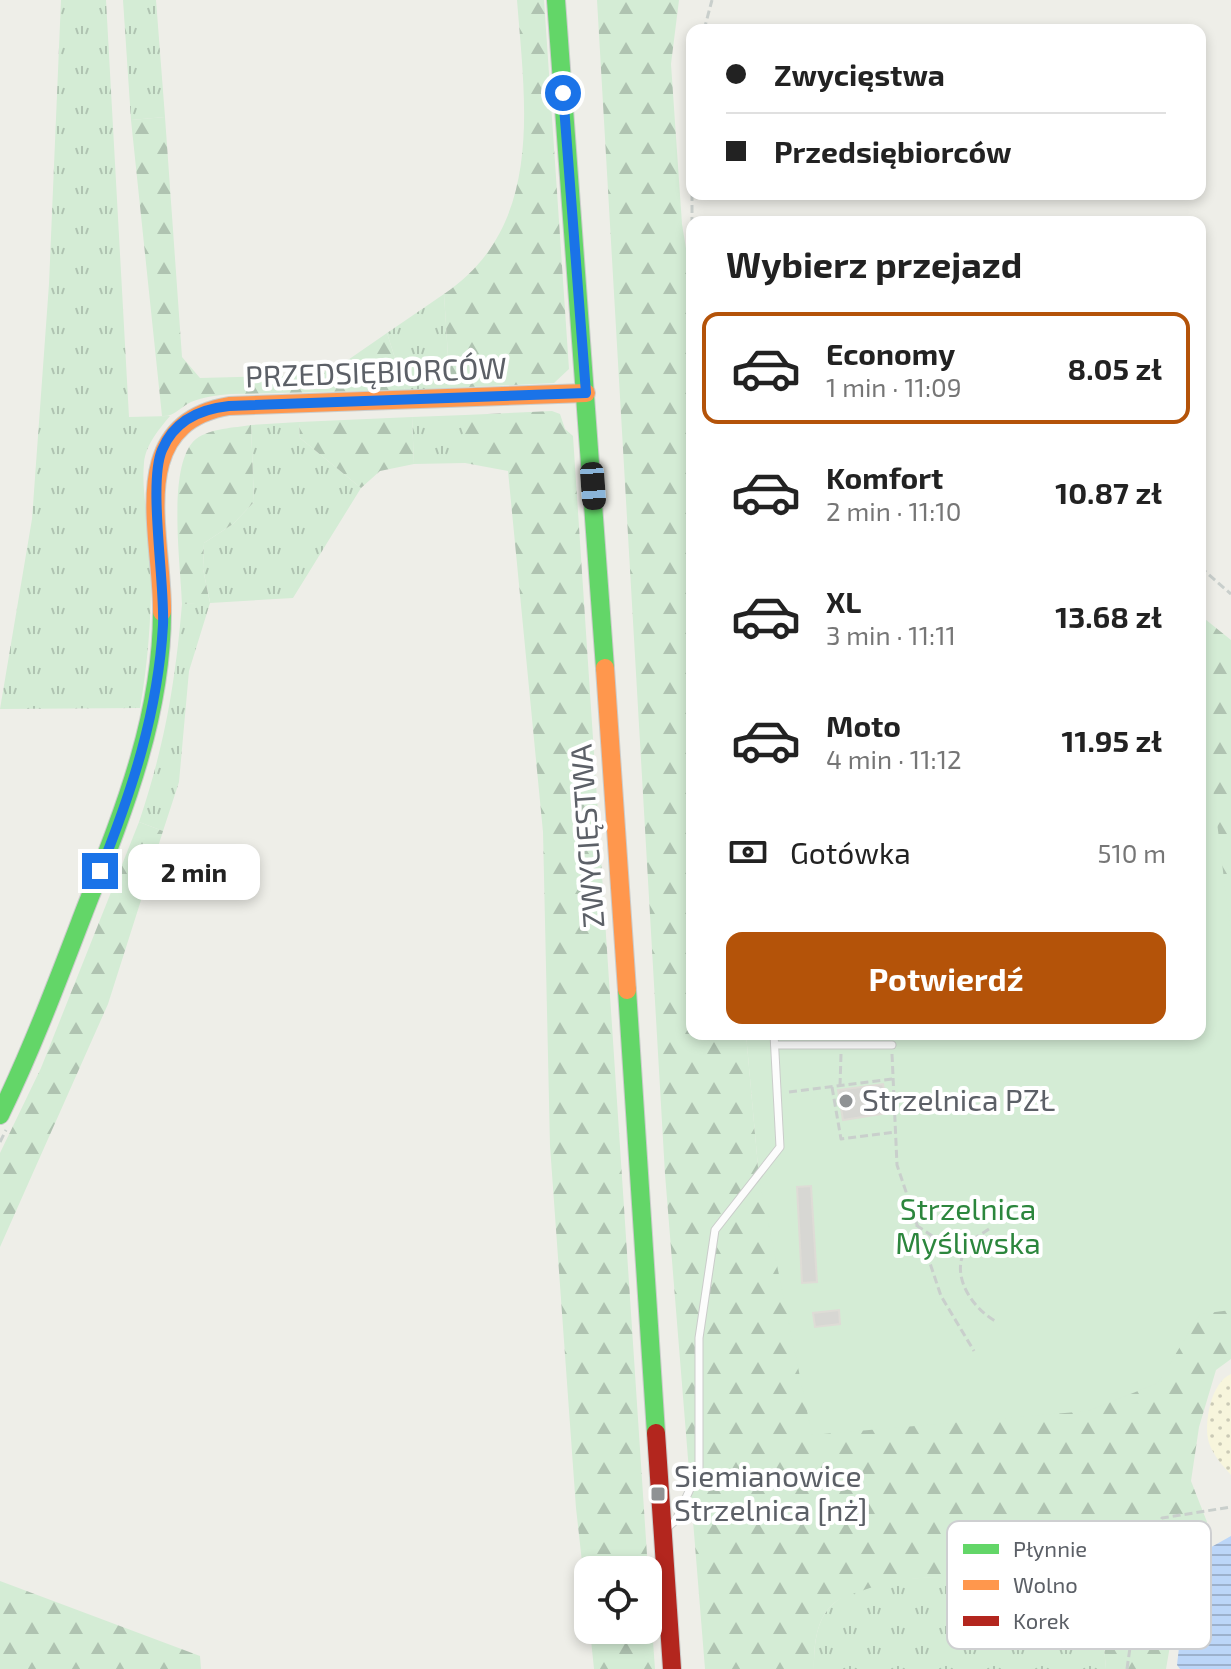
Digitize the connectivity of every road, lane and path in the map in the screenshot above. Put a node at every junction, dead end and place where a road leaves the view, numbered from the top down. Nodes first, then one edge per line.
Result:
1 (556, 0) edge
2 (712, 0) edge
3 (706, 24) edge
4 (586, 393) junction
5 (1206, 572) edge
6 (1231, 594) edge
7 (775, 1040) edge
8 (775, 1045) junction
9 (841, 1045) junction
10 (892, 1045) joint
11 (892, 1079) junction
12 (840, 1086) junction
13 (832, 1087) junction
14 (777, 1094) junction
15 (893, 1100) junction
16 (937, 1100) dead end
17 (3, 1122) edge
18 (895, 1132) junction
19 (0, 1142) edge
20 (916, 1225) junction
21 (989, 1229) dead end
22 (962, 1256) junction
23 (997, 1322) dead end
24 (974, 1351) dead end
25 (1231, 1507) edge
26 (1160, 1521) edge
27 (661, 1533) junction
28 (1130, 1649) edge
29 (672, 1669) edge
30 (1127, 1669) edge

1 - 4 main road, ZWYCIĘSTWA
2 - 3 path
4 - 17 main road, PRZEDSIĘBIORCÓW
4 - 27 main road, ZWYCIĘSTWA
5 - 6 path
7 - 8 lane
8 - 9 lane
8 - 14 lane
9 - 10 lane
9 - 12 path
10 - 11 path
11 - 12 path
11 - 15 path
12 - 13 path
13 - 14 path
13 - 18 path
14 - 27 lane
15 - 16 path
15 - 18 path
17 - 19 path
18 - 20 path
20 - 22 path
20 - 24 path
21 - 22 path
22 - 23 path
25 - 26 path
27 - 29 main road, ZWYCIĘSTWA
28 - 30 path

